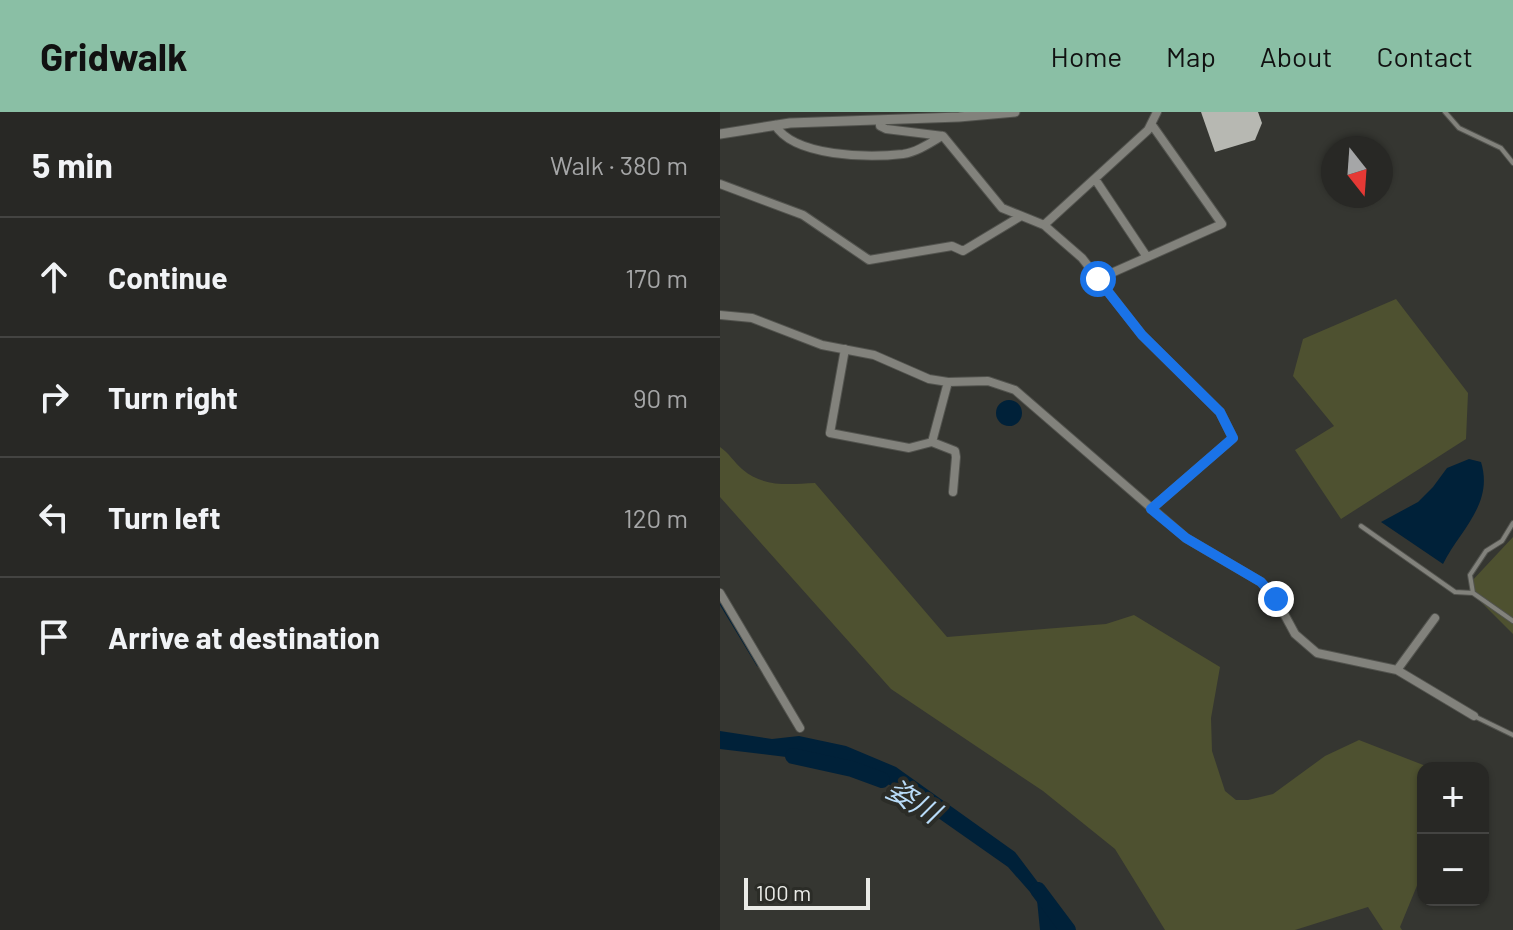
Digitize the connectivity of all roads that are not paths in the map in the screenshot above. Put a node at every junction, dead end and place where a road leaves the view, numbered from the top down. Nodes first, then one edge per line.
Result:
1 (1015, 112) edge
2 (1157, 112) edge
3 (1445, 112) edge
4 (880, 120) junction
5 (775, 125) junction
6 (1152, 125) junction
7 (720, 134) edge
8 (943, 136) junction
9 (1513, 163) edge
10 (1095, 179) junction
11 (720, 184) edge
12 (1021, 216) junction
13 (1044, 225) junction
14 (1147, 257) junction
15 (1098, 279) junction
16 (720, 315) edge
17 (845, 349) junction
18 (948, 382) junction
19 (932, 442) junction
20 (953, 492) dead end
21 (1151, 509) junction
22 (1513, 523) edge
23 (1361, 526) dead end
24 (720, 593) edge
25 (1473, 593) junction
26 (1435, 618) dead end
27 (1513, 621) edge
28 (1397, 670) junction
29 (1474, 716) joint
30 (800, 728) dead end
31 (1513, 735) edge

1 - 4 street
2 - 6 street
3 - 9 lane
4 - 5 street
4 - 8 street
5 - 7 street
5 - 8 street
6 - 10 street
6 - 14 street
8 - 12 street
10 - 13 street
10 - 14 street
11 - 12 street
12 - 13 street
13 - 15 street
14 - 15 street
15 - 21 street
16 - 17 street
17 - 18 street
17 - 19 street
18 - 19 street
18 - 21 street
19 - 20 street
21 - 28 street
22 - 25 lane
23 - 25 lane
24 - 30 street
25 - 27 lane
26 - 28 street
28 - 29 street
29 - 31 lane

